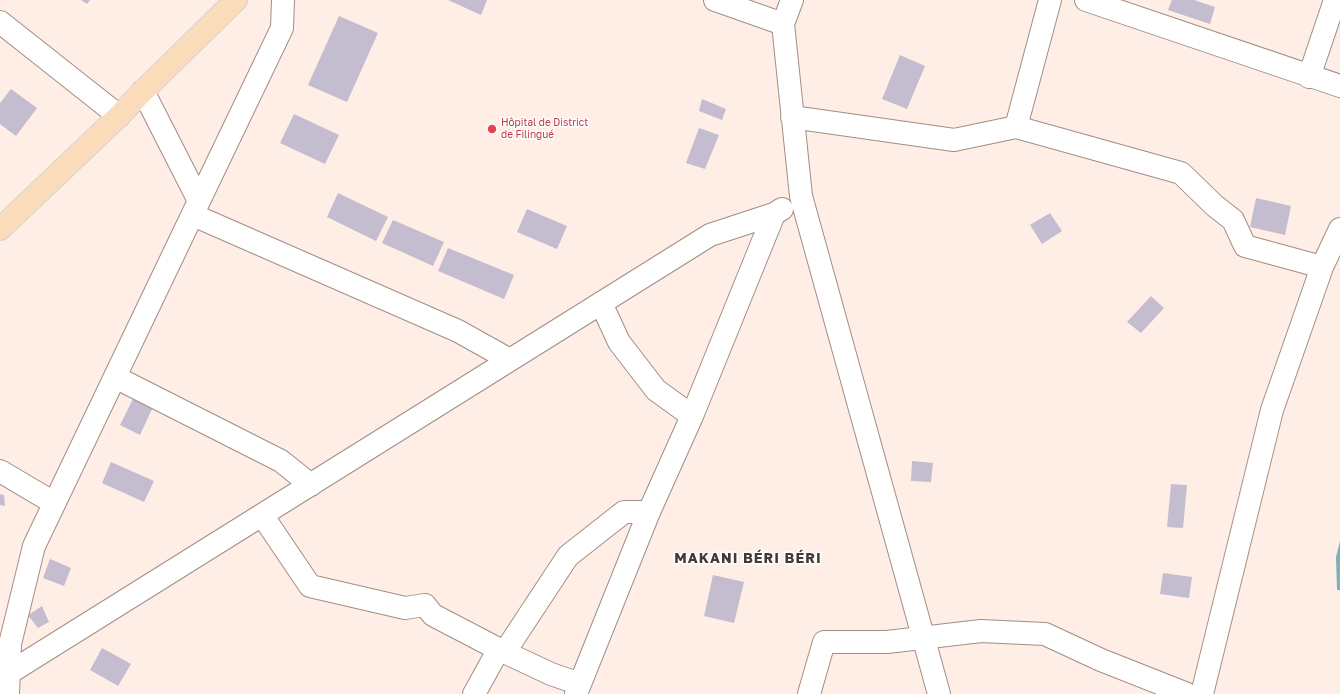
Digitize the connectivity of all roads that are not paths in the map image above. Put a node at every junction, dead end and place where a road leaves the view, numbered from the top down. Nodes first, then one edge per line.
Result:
1 (236, 0) edge
2 (283, 0) edge
3 (715, 0) edge
4 (792, 0) edge
5 (1050, 0) edge
6 (1086, 0) edge
7 (1335, 0) edge
8 (0, 22) edge
9 (783, 24) junction
10 (1309, 77) junction
11 (1340, 86) edge
12 (143, 91) junction
13 (119, 116) junction
14 (792, 117) junction
15 (1016, 127) junction
16 (801, 196) junction
17 (196, 208) junction
18 (774, 214) junction
19 (0, 229) edge
20 (1340, 229) edge
21 (1322, 267) junction
22 (601, 303) junction
23 (510, 360) junction
24 (115, 377) junction
25 (692, 416) junction
26 (0, 471) edge
27 (311, 484) junction
28 (54, 503) junction
29 (649, 512) junction
30 (262, 515) junction
31 (923, 637) junction
32 (502, 651) junction
33 (9, 683) edge
34 (578, 689) edge
35 (474, 694) edge
36 (809, 694) edge
37 (939, 694) edge
38 (1187, 694) edge
39 (1202, 694) edge

1 - 12 main road
2 - 17 street
3 - 9 street
4 - 9 street
5 - 15 street
6 - 10 street
7 - 10 street
8 - 13 street
9 - 14 street
10 - 11 street
12 - 13 main road
12 - 17 street
13 - 19 main road
14 - 15 street
14 - 16 street
15 - 21 street
16 - 18 street
16 - 31 street
17 - 23 street
17 - 24 street
18 - 22 street
18 - 25 street
20 - 21 street
21 - 39 street
22 - 23 street
22 - 25 street
23 - 27 street
24 - 27 street
24 - 28 street
25 - 29 street
26 - 28 street
27 - 30 street
28 - 33 street
29 - 32 street
29 - 34 street
30 - 32 street
30 - 33 street
31 - 36 street
31 - 37 street
31 - 38 street
32 - 34 street
32 - 35 street

